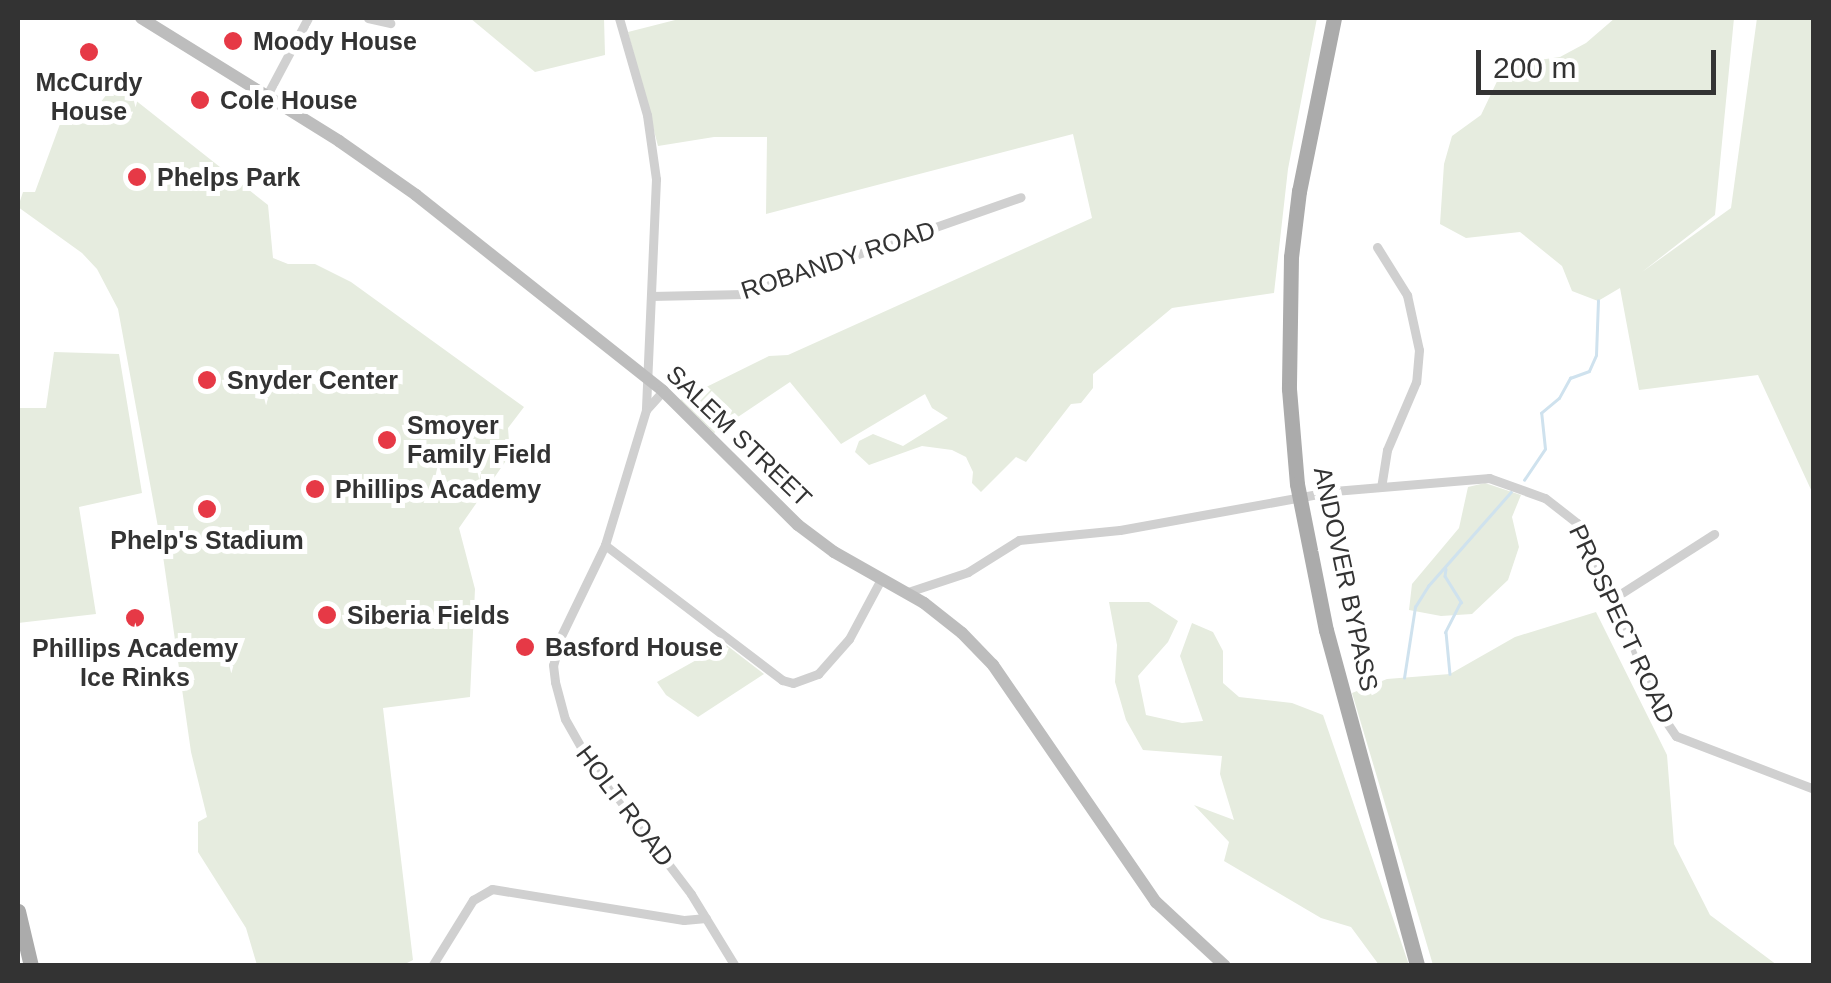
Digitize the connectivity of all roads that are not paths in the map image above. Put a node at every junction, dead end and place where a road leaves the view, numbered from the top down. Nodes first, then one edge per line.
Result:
1 (141, 18) edge
2 (308, 18) edge
3 (368, 18) edge
4 (619, 18) edge
5 (1334, 18) edge
6 (390, 23) dead end
7 (266, 97) junction
8 (1021, 197) dead end
9 (1376, 247) dead end
10 (651, 296) junction
11 (648, 378) junction
12 (663, 391) junction
13 (646, 410) junction
14 (1381, 487) junction
15 (1300, 497) junction
16 (1714, 534) dead end
17 (605, 544) junction
18 (881, 579) junction
19 (906, 593) junction
20 (1614, 598) junction
21 (1814, 789) edge
22 (18, 911) edge
23 (706, 918) junction
24 (32, 966) edge
25 (432, 966) edge
26 (735, 966) edge
27 (1225, 966) edge
28 (1418, 966) edge

1 - 7 street, SALEM STREET
2 - 7 street
3 - 6 street
4 - 10 street, HOLT ROAD
5 - 15 main road, ANDOVER BYPASS
7 - 11 street, SALEM STREET
8 - 10 street, ROBANDY ROAD
9 - 14 street
10 - 11 street, HOLT ROAD
11 - 12 street, SALEM STREET
11 - 13 street, HOLT ROAD
12 - 13 street, HOLT ROAD
12 - 18 street, SALEM STREET
13 - 17 street, HOLT ROAD
14 - 15 street, PROSPECT ROAD
14 - 20 street, PROSPECT ROAD
15 - 19 street, PROSPECT ROAD
15 - 28 main road, ANDOVER BYPASS
16 - 20 street
17 - 18 street
17 - 23 street, HOLT ROAD
18 - 19 street, SALEM STREET
19 - 27 street, SALEM STREET
20 - 21 street, PROSPECT ROAD
22 - 24 main road
23 - 25 street
23 - 26 street, HOLT ROAD

